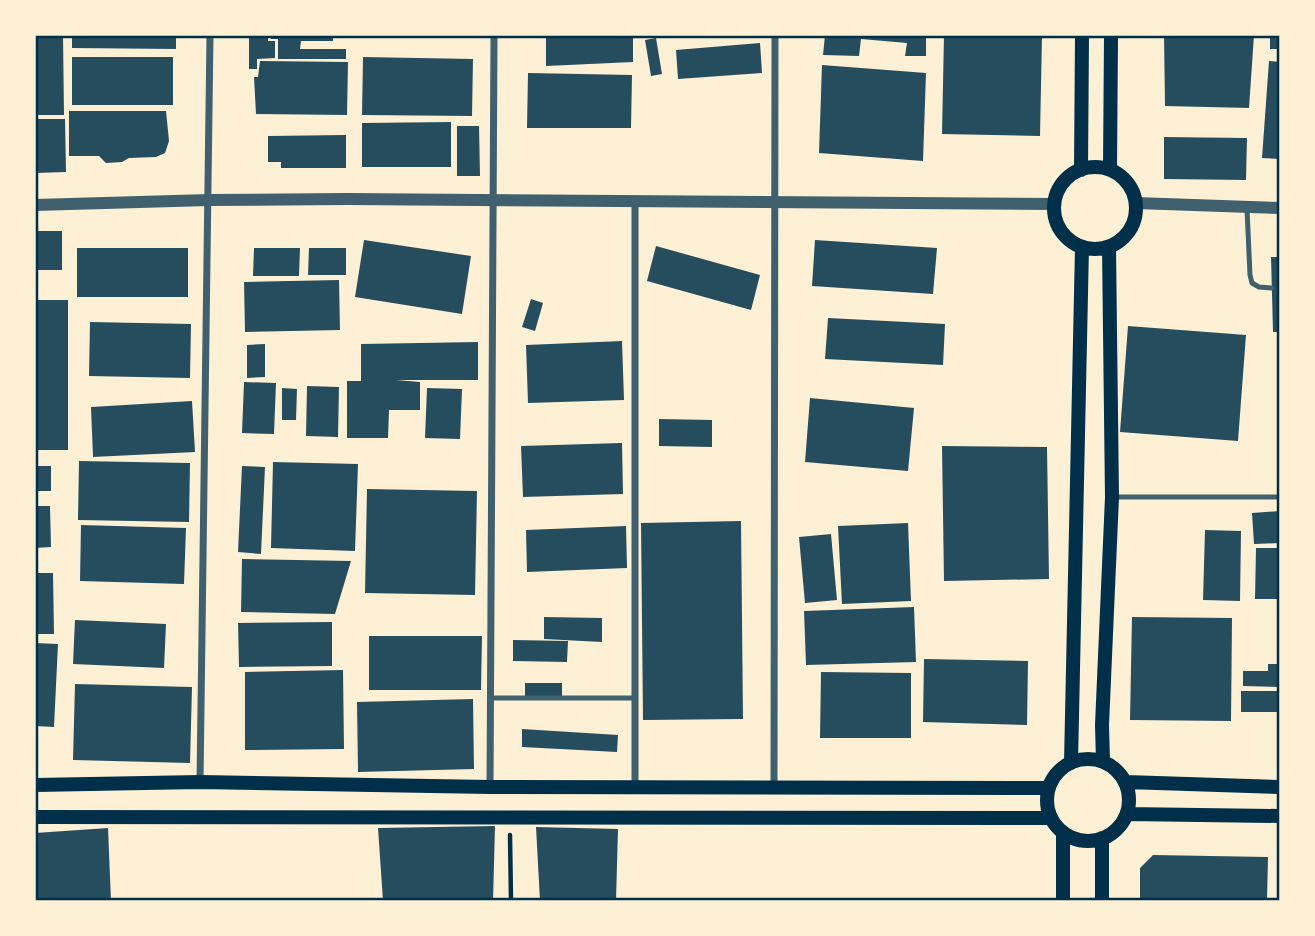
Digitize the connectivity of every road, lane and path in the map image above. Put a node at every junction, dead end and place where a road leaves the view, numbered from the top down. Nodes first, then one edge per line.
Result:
1 (210, 35) edge
2 (494, 35) edge
3 (775, 35) edge
4 (1082, 35) edge
5 (1111, 35) edge
6 (1081, 170) junction
7 (1110, 170) junction
8 (209, 200) junction
9 (494, 201) junction
10 (635, 202) junction
11 (775, 202) junction
12 (1136, 203) junction
13 (1055, 204) junction
14 (35, 205) edge
15 (1247, 207) junction
16 (1280, 208) edge
17 (1082, 247) junction
18 (1109, 247) junction
19 (1272, 288) dead end
20 (1112, 497) junction
21 (1280, 497) edge
22 (490, 698) junction
23 (634, 698) junction
24 (1103, 761) junction
25 (1070, 763) junction
26 (200, 782) junction
27 (1126, 782) junction
28 (35, 785) edge
29 (490, 787) junction
30 (635, 787) junction
31 (1280, 787) edge
32 (774, 788) junction
33 (1049, 788) junction
34 (1127, 814) junction
35 (1280, 816) edge
36 (35, 817) edge
37 (510, 817) junction
38 (1051, 818) junction
39 (1063, 832) junction
40 (1102, 838) junction
41 (511, 901) edge
42 (1063, 901) edge
43 (1102, 901) edge

1 - 8 street
2 - 9 street
3 - 11 street
4 - 6 main road
5 - 7 main road
6 - 7 main road
6 - 13 main road
7 - 12 main road
8 - 9 street
8 - 14 street
8 - 26 street
9 - 10 street
9 - 22 street
10 - 11 street
10 - 23 street
11 - 13 street
11 - 32 street
12 - 15 street
12 - 18 main road
13 - 17 main road
15 - 16 street
15 - 19 lane
17 - 18 main road
17 - 25 main road
18 - 20 main road
20 - 21 lane
20 - 24 main road
22 - 23 lane
22 - 29 street
23 - 30 street
24 - 25 main road
24 - 27 main road
25 - 33 main road
26 - 28 main road
26 - 29 main road
27 - 31 main road
27 - 34 main road
29 - 30 main road
30 - 32 main road
32 - 33 main road
33 - 38 main road
34 - 35 main road
34 - 40 main road
36 - 37 main road
37 - 38 main road
37 - 41 path
38 - 39 main road
39 - 40 main road
39 - 42 main road
40 - 43 main road

